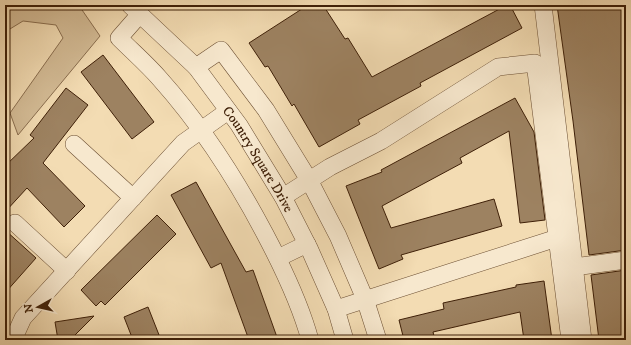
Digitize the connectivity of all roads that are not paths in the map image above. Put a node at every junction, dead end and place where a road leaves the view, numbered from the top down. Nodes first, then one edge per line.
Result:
1 (543, 5) edge
2 (135, 10) edge
3 (196, 67) junction
4 (228, 111) junction
5 (201, 130) junction
6 (74, 144) dead end
7 (309, 180) junction
8 (283, 197) junction
9 (133, 198) junction
10 (15, 223) dead end
11 (557, 238) junction
12 (307, 244) junction
13 (278, 258) junction
14 (626, 260) edge
15 (574, 267) junction
16 (67, 271) junction
17 (365, 299) junction
18 (336, 308) junction
19 (13, 340) edge
20 (310, 340) edge
21 (345, 340) edge
22 (378, 340) edge
23 (570, 340) edge
24 (583, 340) edge

1 - 15 street
2 - 3 street, Country Square Drive
2 - 5 street
3 - 4 street, Country Square Drive
3 - 7 street
4 - 5 street
4 - 8 street, Country Square Drive
5 - 9 street
5 - 13 street
6 - 9 street
7 - 8 street
7 - 11 street
7 - 17 street
8 - 12 street, Country Square Drive
9 - 16 street
10 - 16 street
11 - 17 street
11 - 23 street
12 - 13 street
12 - 18 street, Country Square Drive
13 - 20 street
14 - 15 street
15 - 24 street
16 - 19 street
17 - 18 street
17 - 22 street
18 - 21 street, Country Square Drive

